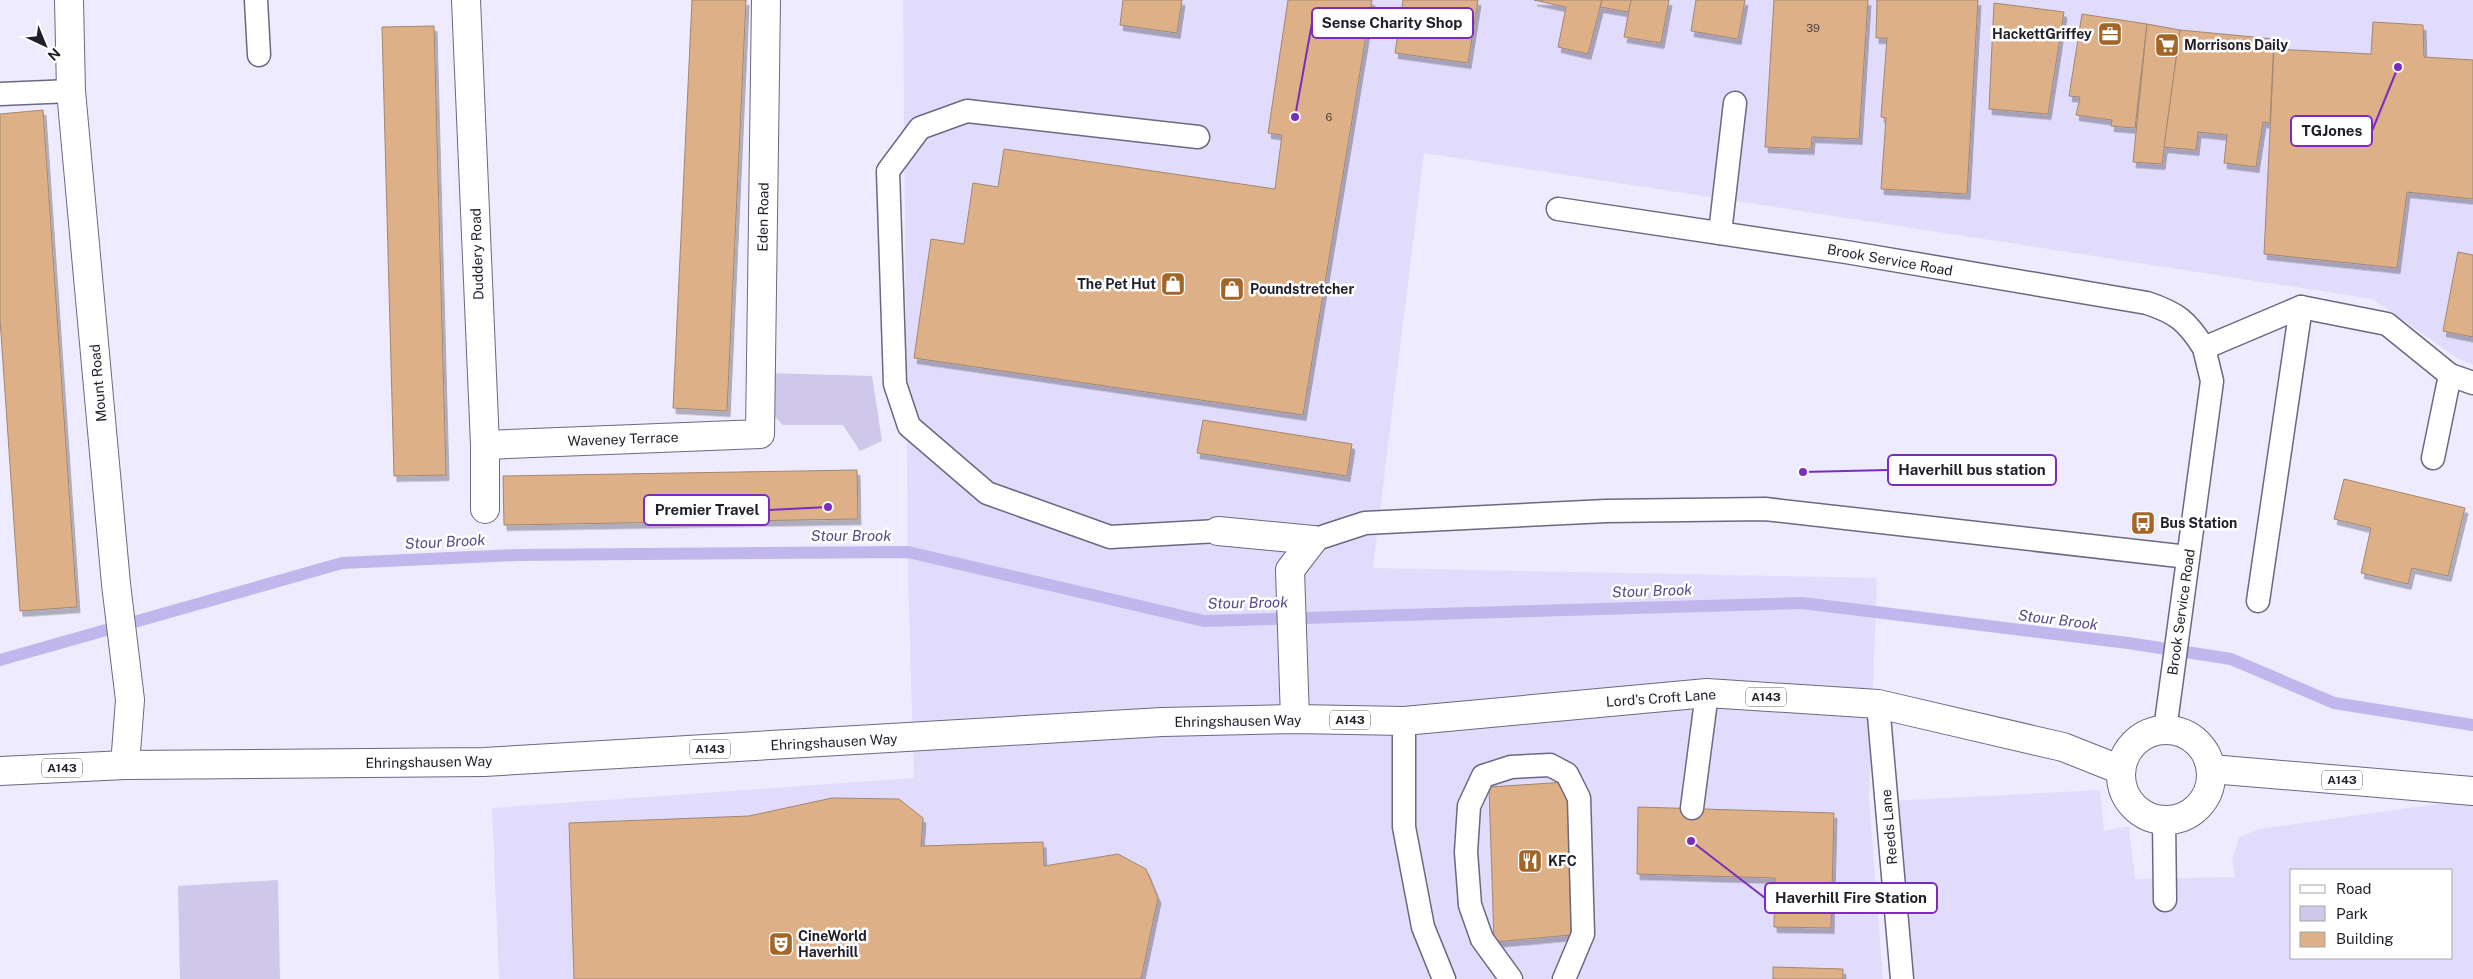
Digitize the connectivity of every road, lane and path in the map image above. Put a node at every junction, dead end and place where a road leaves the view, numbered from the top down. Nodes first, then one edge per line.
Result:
1 (69, 0) edge
2 (256, 0) edge
3 (466, 0) edge
4 (766, 0) edge
5 (259, 55) dead end
6 (71, 91) junction
7 (0, 94) edge
8 (1735, 103) dead end
9 (1198, 137) dead end
10 (1558, 210) dead end
11 (1720, 233) junction
12 (2301, 307) junction
13 (2204, 348) junction
14 (2450, 375) junction
15 (2473, 383) edge
16 (760, 434) joint
17 (485, 445) junction
18 (2433, 458) dead end
19 (485, 509) dead end
20 (1218, 531) joint
21 (1313, 540) junction
22 (2188, 557) junction
23 (2258, 601) dead end
24 (1707, 693) junction
25 (1878, 704) junction
26 (1295, 719) junction
27 (1404, 721) junction
28 (2165, 730) junction
29 (125, 765) junction
30 (2211, 769) junction
31 (2121, 770) junction
32 (0, 771) edge
33 (2473, 791) edge
34 (1692, 808) dead end
35 (2164, 820) junction
36 (2166, 900) dead end
37 (1444, 979) edge
38 (1511, 979) edge
39 (1564, 979) edge
40 (1902, 979) edge

1 - 6 main road, Mount Road
2 - 5 lane
3 - 17 main road, Duddery Road
4 - 16 main road, Eden Road
6 - 7 lane
6 - 29 main road, Mount Road
8 - 11 lane
9 - 20 lane
10 - 11 lane, Brook Service Road
11 - 13 lane, Brook Service Road
12 - 13 lane
12 - 14 lane
12 - 23 lane
13 - 22 lane, Brook Service Road
14 - 15 lane
14 - 18 lane
16 - 17 main road, Waveney Terrace
17 - 19 main road, Duddery Road
20 - 21 main road
21 - 22 lane
21 - 26 main road
22 - 28 lane, Brook Service Road
24 - 25 main road, Lord's Croft Lane / A143
24 - 27 main road, Lord's Croft Lane / A143
24 - 34 lane
25 - 31 main road, Lord's Croft Lane / A143
25 - 40 lane, Reeds Lane
26 - 27 main road, Ehringshausen Way / A143
26 - 29 main road, Ehringshausen Way / A143
27 - 37 lane
28 - 30 main road
28 - 31 main road
29 - 32 main road, Ehringshausen Way / A143
30 - 33 main road, A143
30 - 35 main road
31 - 35 main road
35 - 36 lane
38 - 39 lane

